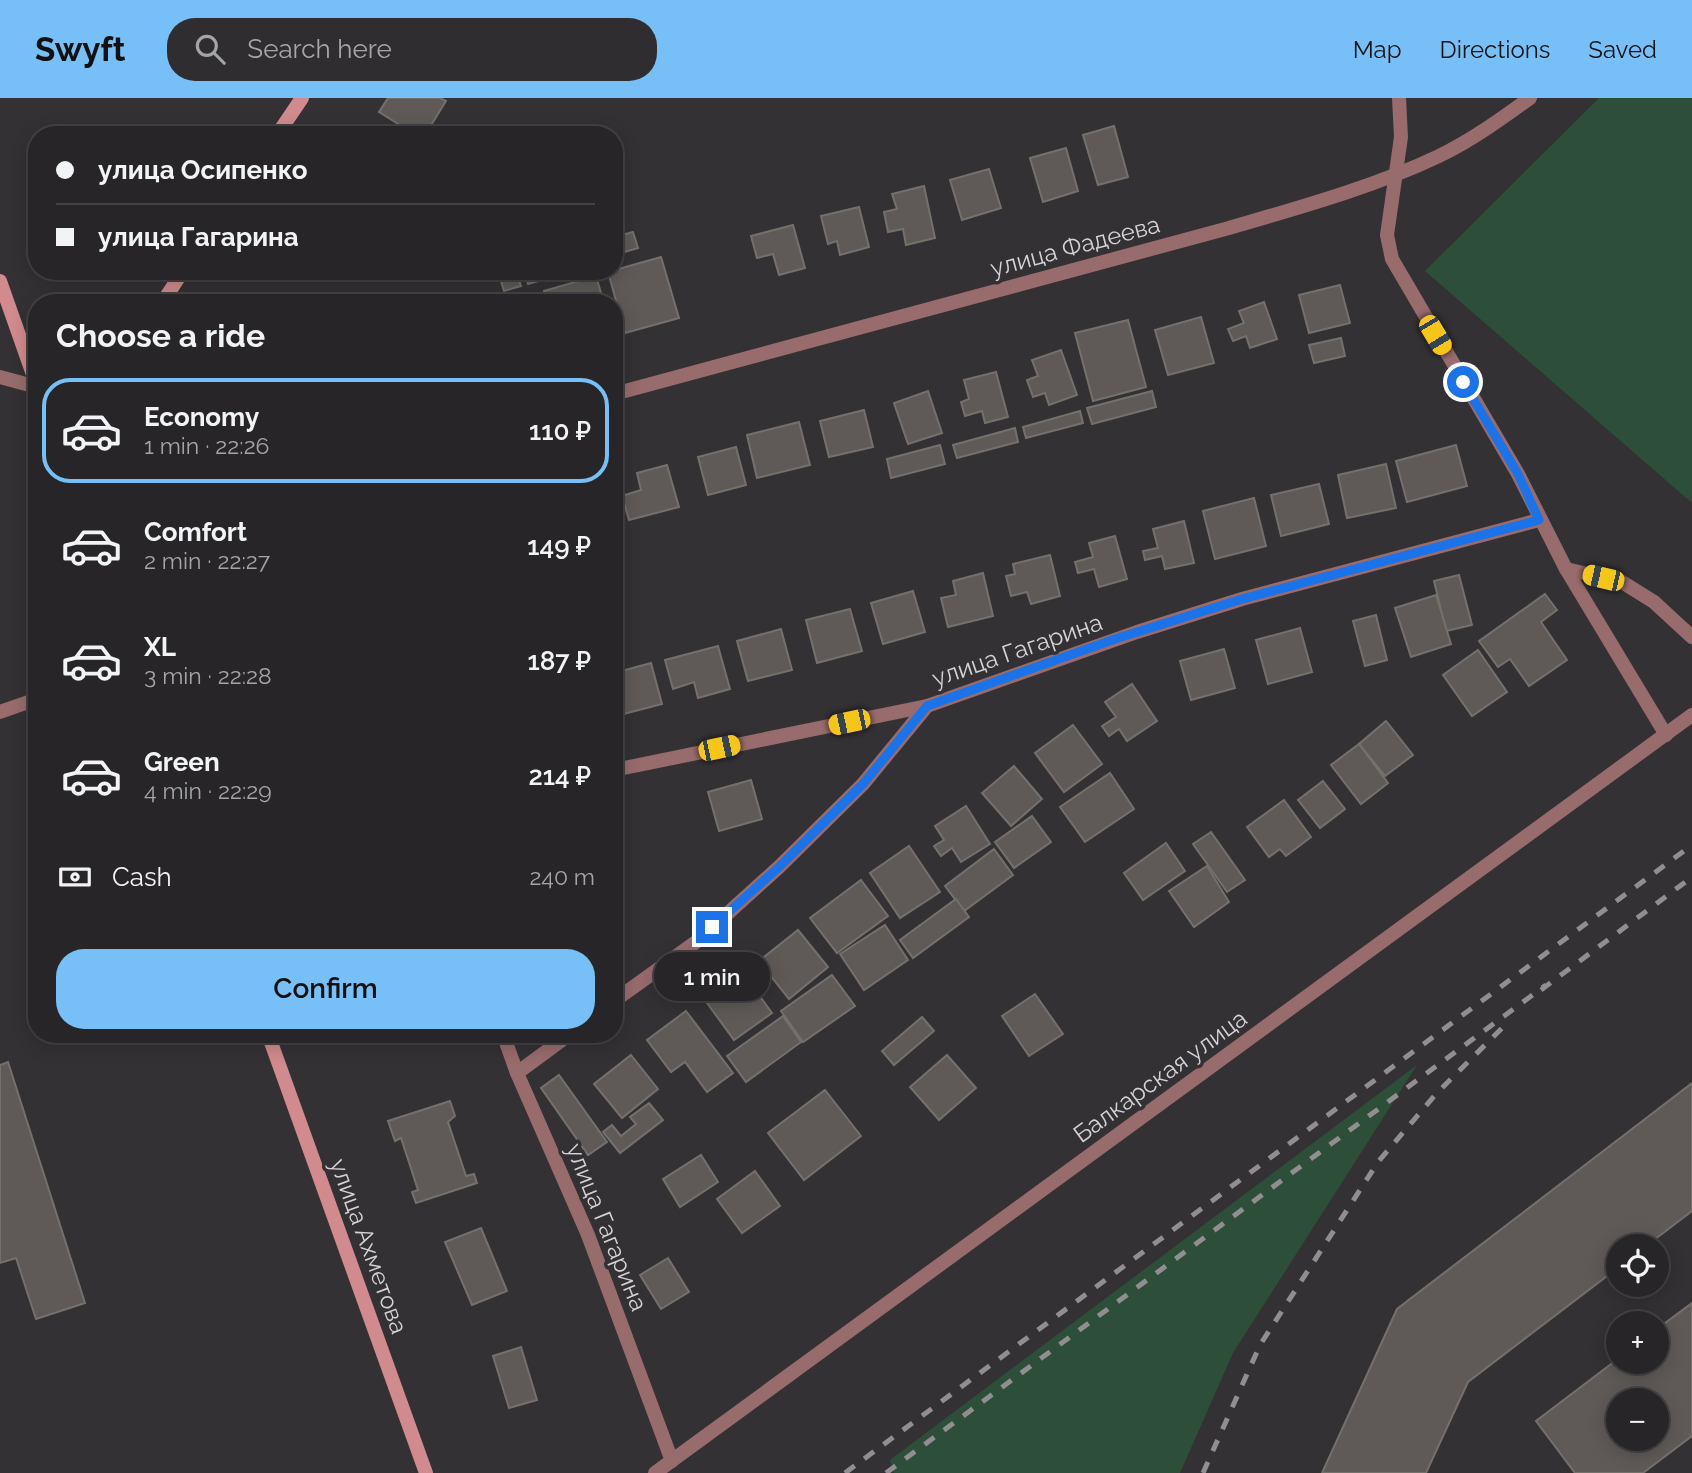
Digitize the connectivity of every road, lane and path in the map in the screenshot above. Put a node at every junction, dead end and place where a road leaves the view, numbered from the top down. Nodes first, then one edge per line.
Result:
1 (302, 98) edge
2 (1399, 98) edge
3 (1531, 98) edge
4 (283, 126) edge
5 (1397, 171) junction
6 (0, 281) edge
7 (28, 360) edge
8 (0, 377) edge
9 (28, 384) edge
10 (623, 392) edge
11 (1539, 520) junction
12 (1566, 569) junction
13 (1692, 638) edge
14 (28, 702) edge
15 (927, 706) junction
16 (0, 712) edge
17 (1692, 715) edge
18 (1666, 736) junction
19 (623, 768) edge
20 (623, 995) edge
21 (271, 1043) edge
22 (506, 1043) edge
23 (558, 1043) edge
24 (517, 1073) junction
25 (672, 1461) junction
26 (426, 1473) edge
27 (655, 1473) edge

1 - 4 main road
2 - 5 street
3 - 5 street, улица Фадеева
5 - 10 street, улица Фадеева
5 - 11 street
6 - 7 main road
8 - 9 street
11 - 12 street
11 - 15 street, улица Гагарина
12 - 13 street
12 - 18 street
14 - 16 street
15 - 19 street
15 - 20 street, улица Гагарина
17 - 18 street, Балкарская улица
18 - 25 street, Балкарская улица
21 - 26 main road, улица Ахметова
22 - 24 street, улица Гагарина
23 - 24 street
24 - 25 street, улица Гагарина
25 - 27 street, Балкарская улица

